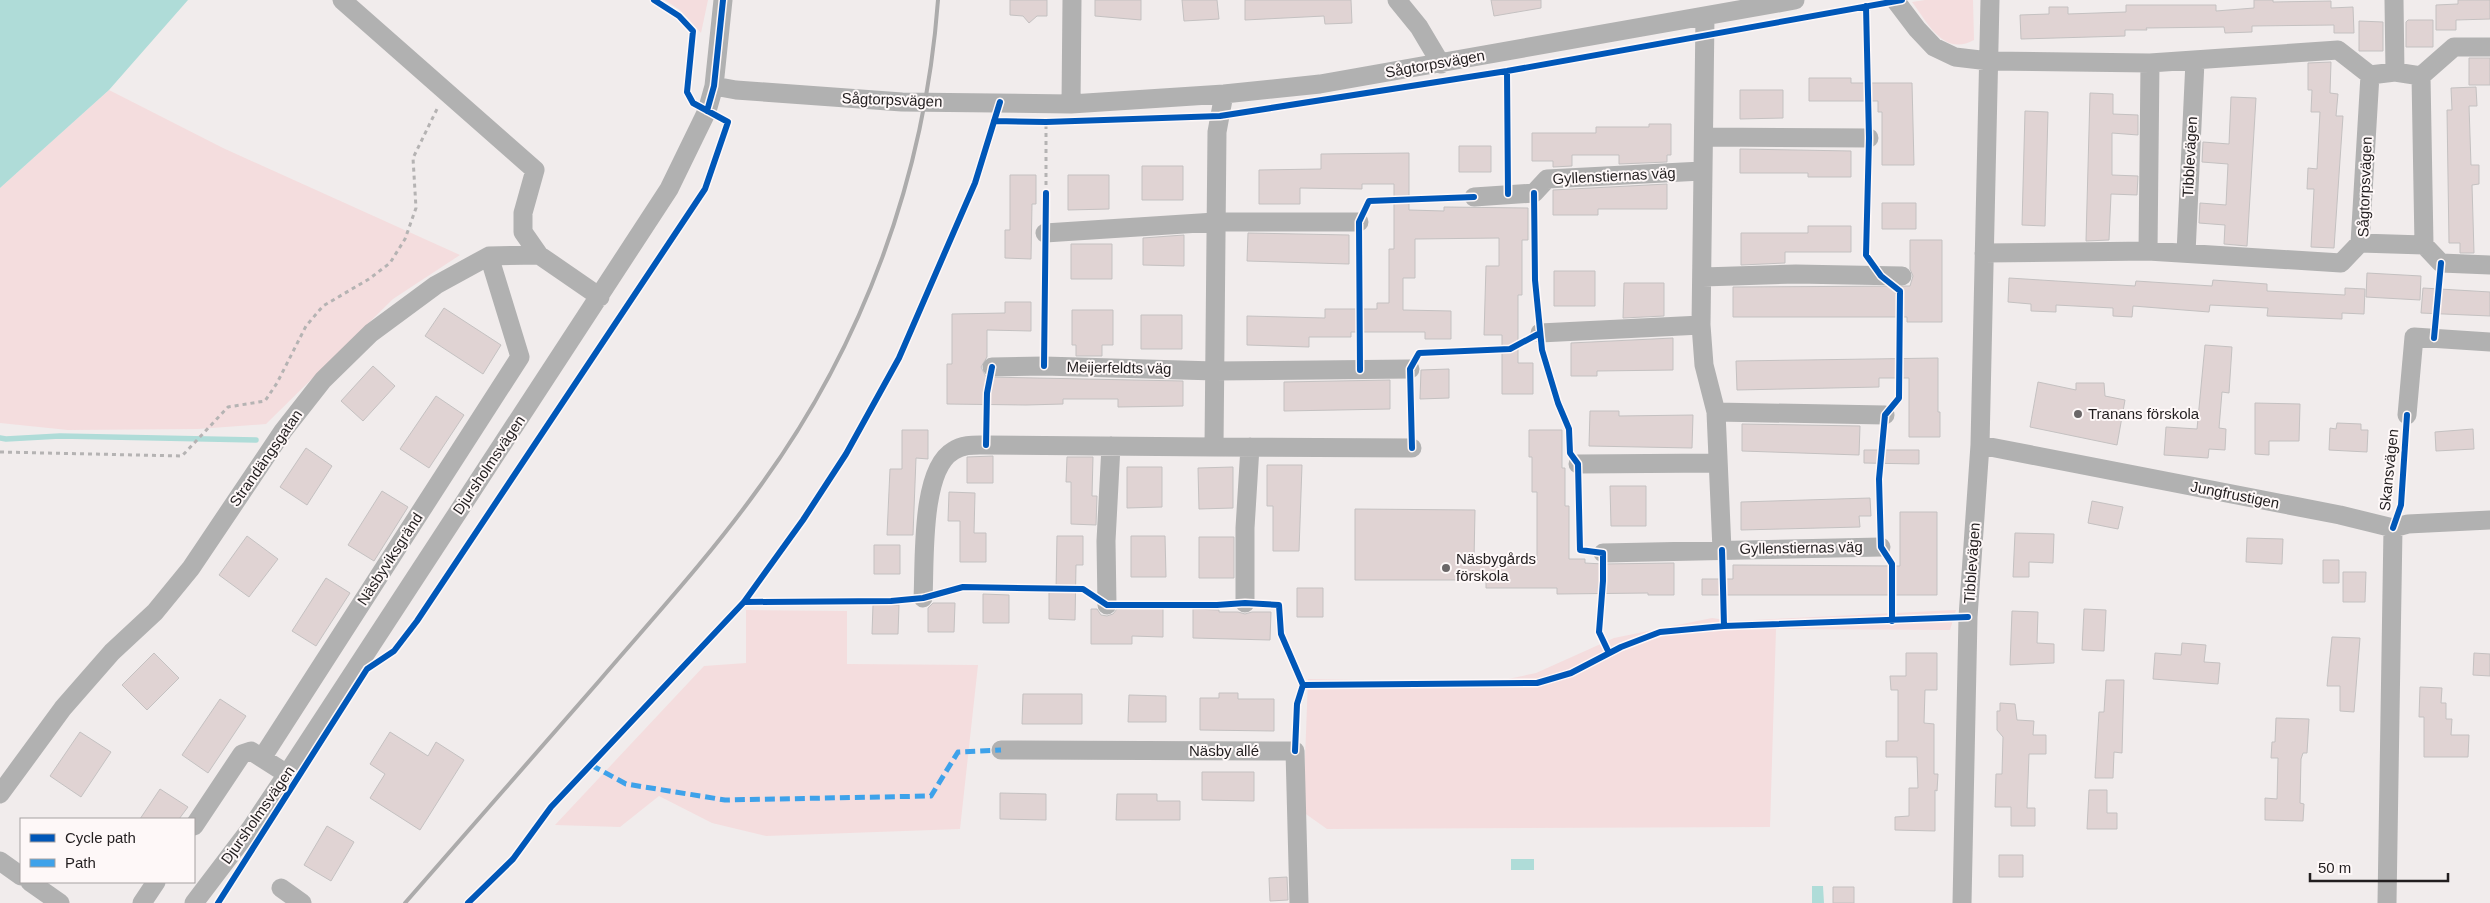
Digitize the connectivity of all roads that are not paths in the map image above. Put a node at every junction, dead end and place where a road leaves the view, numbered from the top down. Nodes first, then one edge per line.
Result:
1 (342, 0) edge
2 (723, 0) edge
3 (1072, 0) edge
4 (1397, 0) edge
5 (1795, 0) edge
6 (1895, 0) edge
7 (1990, 0) edge
8 (2394, 0) edge
9 (1705, 17) junction
10 (2490, 48) edge
11 (1989, 61) junction
12 (2195, 61) junction
13 (2150, 63) junction
14 (1441, 64) junction
15 (2395, 72) junction
16 (2370, 75) junction
17 (2421, 76) junction
18 (714, 86) junction
19 (1224, 94) junction
20 (1071, 104) junction
21 (1704, 137) junction
22 (1869, 138) dead end
23 (1702, 171) junction
24 (1474, 197) dead end
25 (1216, 222) junction
26 (1359, 222) dead end
27 (1045, 233) dead end
28 (2360, 244) junction
29 (2424, 245) junction
30 (2148, 251) junction
31 (1984, 253) junction
32 (2186, 253) junction
33 (539, 255) junction
34 (488, 256) junction
35 (2490, 265) edge
36 (1703, 276) junction
37 (1902, 276) dead end
38 (600, 298) junction
39 (1701, 325) junction
40 (1540, 333) dead end
41 (2490, 342) edge
42 (992, 367) dead end
43 (1410, 369) dead end
44 (1215, 371) junction
45 (1716, 412) junction
46 (1885, 415) dead end
47 (2407, 415) dead end
48 (1111, 446) junction
49 (1980, 446) junction
50 (1214, 447) junction
51 (1250, 448) junction
52 (1412, 448) dead end
53 (1718, 463) junction
54 (1578, 464) dead end
55 (2490, 520) edge
56 (2393, 528) junction
57 (1881, 547) dead end
58 (1722, 550) junction
59 (1603, 553) dead end
60 (923, 598) dead end
61 (1245, 603) dead end
62 (1107, 605) dead end
63 (1001, 750) dead end
64 (262, 758) junction
65 (287, 774) junction
66 (0, 794) edge
67 (195, 824) edge
68 (0, 861) edge
69 (20, 875) edge
70 (31, 883) edge
71 (155, 883) edge
72 (281, 888) dead end
73 (60, 903) edge
74 (142, 903) edge
75 (194, 903) edge
76 (302, 903) edge
77 (1299, 903) edge
78 (1962, 903) edge
79 (2387, 903) edge

1 - 33 street
2 - 18 street, Djursholmsvägen
3 - 20 street
4 - 14 street
5 - 9 street, Sågtorpsvägen
6 - 11 street
7 - 11 street, Tibblevägen
8 - 15 street
9 - 14 street, Sågtorpsvägen
9 - 21 street, Gyllenstiernas väg
10 - 17 street
11 - 13 street
11 - 31 street, Tibblevägen
12 - 13 street
12 - 16 street
12 - 32 street, Tibblevägen
13 - 30 street
14 - 19 street, Sågtorpsvägen
15 - 16 street
15 - 17 street
16 - 28 street, Sågtorpsvägen
17 - 29 street
18 - 20 street, Sågtorpsvägen
18 - 38 street, Djursholmsvägen
19 - 20 street, Sågtorpsvägen
19 - 25 street
21 - 22 street
21 - 23 street, Gyllenstiernas väg
23 - 24 street, Gyllenstiernas väg
23 - 36 street, Gyllenstiernas väg
25 - 26 street
25 - 27 street
25 - 44 street
28 - 29 street, Sågtorpsvägen
28 - 32 street
29 - 35 street
30 - 31 street
30 - 32 street
31 - 49 street, Tibblevägen
33 - 34 street, Strandängsgatan
33 - 38 street
34 - 64 street, Näsbyviksgränd
34 - 66 street, Strandängsgatan
36 - 37 street
36 - 39 street, Gyllenstiernas väg
38 - 65 street, Djursholmsvägen
39 - 40 street
39 - 45 street, Gyllenstiernas väg
41 - 47 street, Skansvägen
42 - 44 street, Meijerfeldts väg
43 - 44 street, Meijerfeldts väg
44 - 50 street
45 - 46 street
45 - 53 street, Gyllenstiernas väg
48 - 50 street
48 - 60 street
48 - 62 street
49 - 56 street, Jungfrustigen
49 - 78 street, Tibblevägen
50 - 51 street
51 - 52 street
51 - 61 street
53 - 54 street
53 - 58 street, Gyllenstiernas väg
55 - 56 street, Jungfrustigen
56 - 79 street, Skansvägen
57 - 58 street, Gyllenstiernas väg
58 - 59 street, Gyllenstiernas väg
63 - 77 street, Näsby allé
64 - 65 street
64 - 67 street
65 - 75 street, Djursholmsvägen
68 - 69 street
70 - 73 street
71 - 74 street
72 - 76 street

